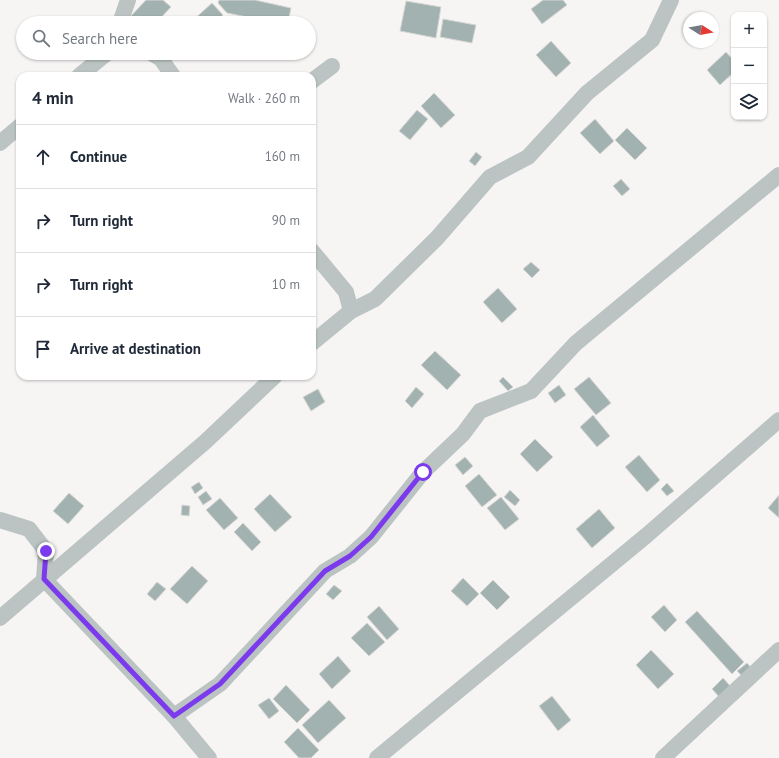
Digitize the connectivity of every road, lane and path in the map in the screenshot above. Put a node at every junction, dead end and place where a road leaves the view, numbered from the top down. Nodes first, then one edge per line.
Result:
1 (128, 0) edge
2 (671, 0) edge
3 (122, 16) edge
4 (98, 60) edge
5 (162, 60) edge
6 (332, 66) dead end
7 (84, 72) edge
8 (170, 72) edge
9 (316, 77) edge
10 (16, 129) edge
11 (0, 143) edge
12 (779, 175) edge
13 (316, 256) edge
14 (351, 311) junction
15 (316, 339) edge
16 (271, 380) edge
17 (779, 420) edge
18 (0, 520) edge
19 (44, 579) junction
20 (0, 618) edge
21 (779, 650) edge
22 (174, 716) junction
23 (209, 758) edge
24 (377, 758) edge
25 (663, 758) edge

1 - 3 street
2 - 14 street
4 - 7 street
5 - 8 street
6 - 9 street
10 - 11 street
12 - 22 street
13 - 14 street
14 - 15 street
16 - 19 street
17 - 24 street
18 - 19 street
19 - 20 street
19 - 22 street
21 - 25 street
22 - 23 street

